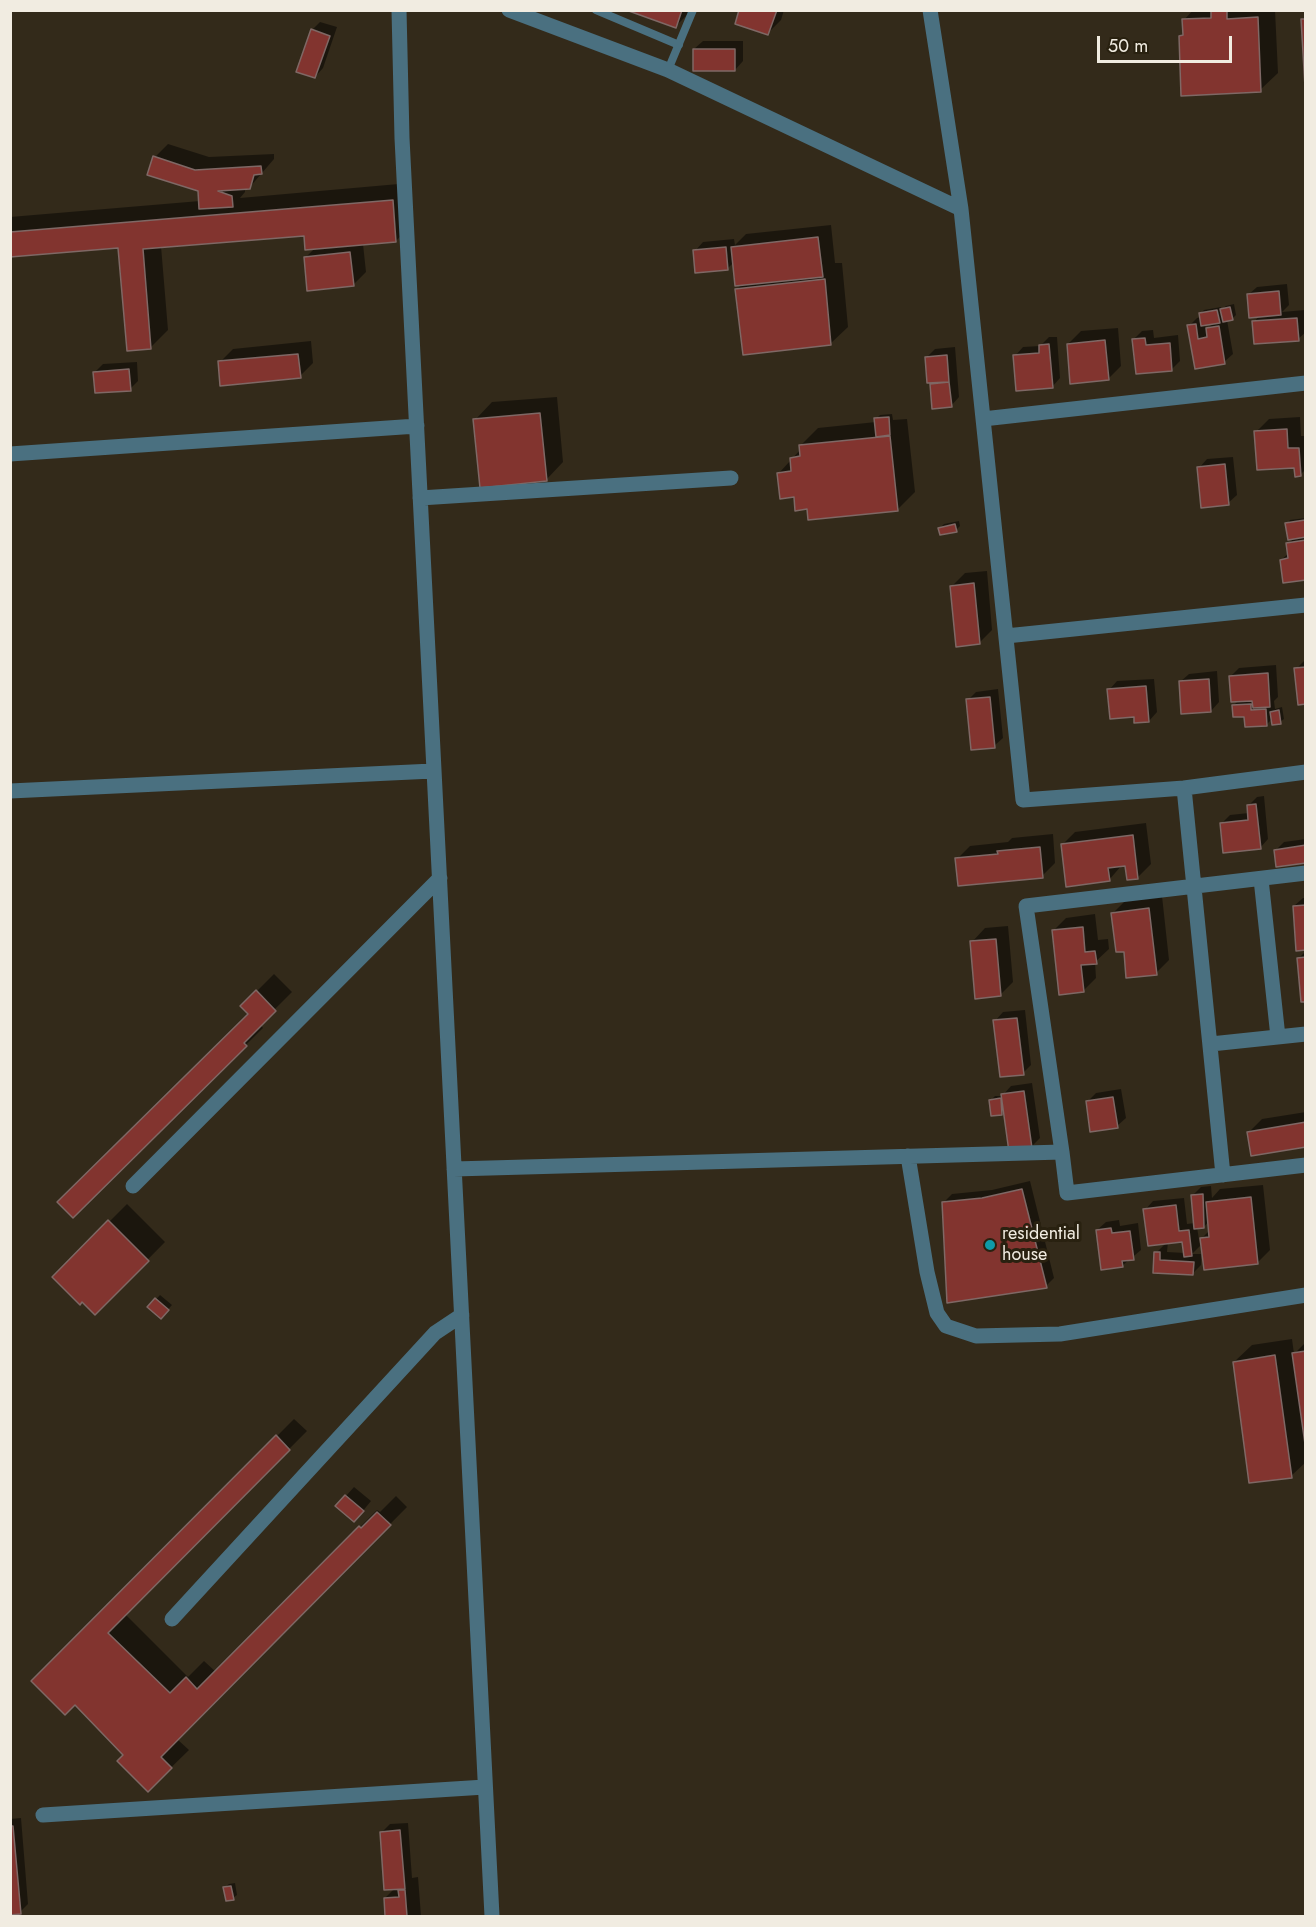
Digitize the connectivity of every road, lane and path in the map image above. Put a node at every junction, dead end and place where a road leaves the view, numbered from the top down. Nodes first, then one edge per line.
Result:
1 (399, 10) edge
2 (509, 10) edge
3 (596, 10) edge
4 (693, 10) edge
5 (930, 10) edge
6 (679, 45) junction
7 (668, 70) junction
8 (961, 208) junction
9 (1305, 383) edge
10 (983, 419) junction
11 (417, 426) junction
12 (10, 454) edge
13 (731, 478) dead end
14 (420, 498) junction
15 (1305, 605) edge
16 (1006, 636) junction
17 (433, 771) junction
18 (1305, 772) edge
19 (1184, 788) junction
20 (10, 791) edge
21 (1305, 873) edge
22 (440, 878) junction
23 (1261, 879) junction
24 (1194, 886) junction
25 (1305, 1034) edge
26 (1278, 1037) junction
27 (1211, 1044) junction
28 (1062, 1152) junction
29 (908, 1156) junction
30 (1305, 1165) edge
31 (454, 1168) junction
32 (1223, 1175) junction
33 (133, 1186) dead end
34 (1305, 1295) edge
35 (462, 1315) junction
36 (171, 1618) dead end
37 (485, 1787) junction
38 (43, 1815) dead end
39 (492, 1917) edge

1 - 11 street
2 - 7 street
3 - 6 lane
4 - 6 lane
5 - 8 street
6 - 7 lane
7 - 8 street
8 - 10 street
9 - 10 street
10 - 16 street
11 - 12 street
11 - 14 street
13 - 14 street
14 - 17 street
15 - 16 street
16 - 19 street
17 - 20 street
17 - 22 street
18 - 19 street
19 - 24 street
21 - 23 street
22 - 31 street
22 - 33 street
23 - 24 street
23 - 26 street
24 - 27 street
24 - 28 street
25 - 26 street
26 - 27 street
27 - 32 street
28 - 29 street
28 - 32 street
29 - 31 street
29 - 34 street
30 - 32 street
31 - 35 street
35 - 36 street
35 - 37 street
37 - 38 street
37 - 39 street

